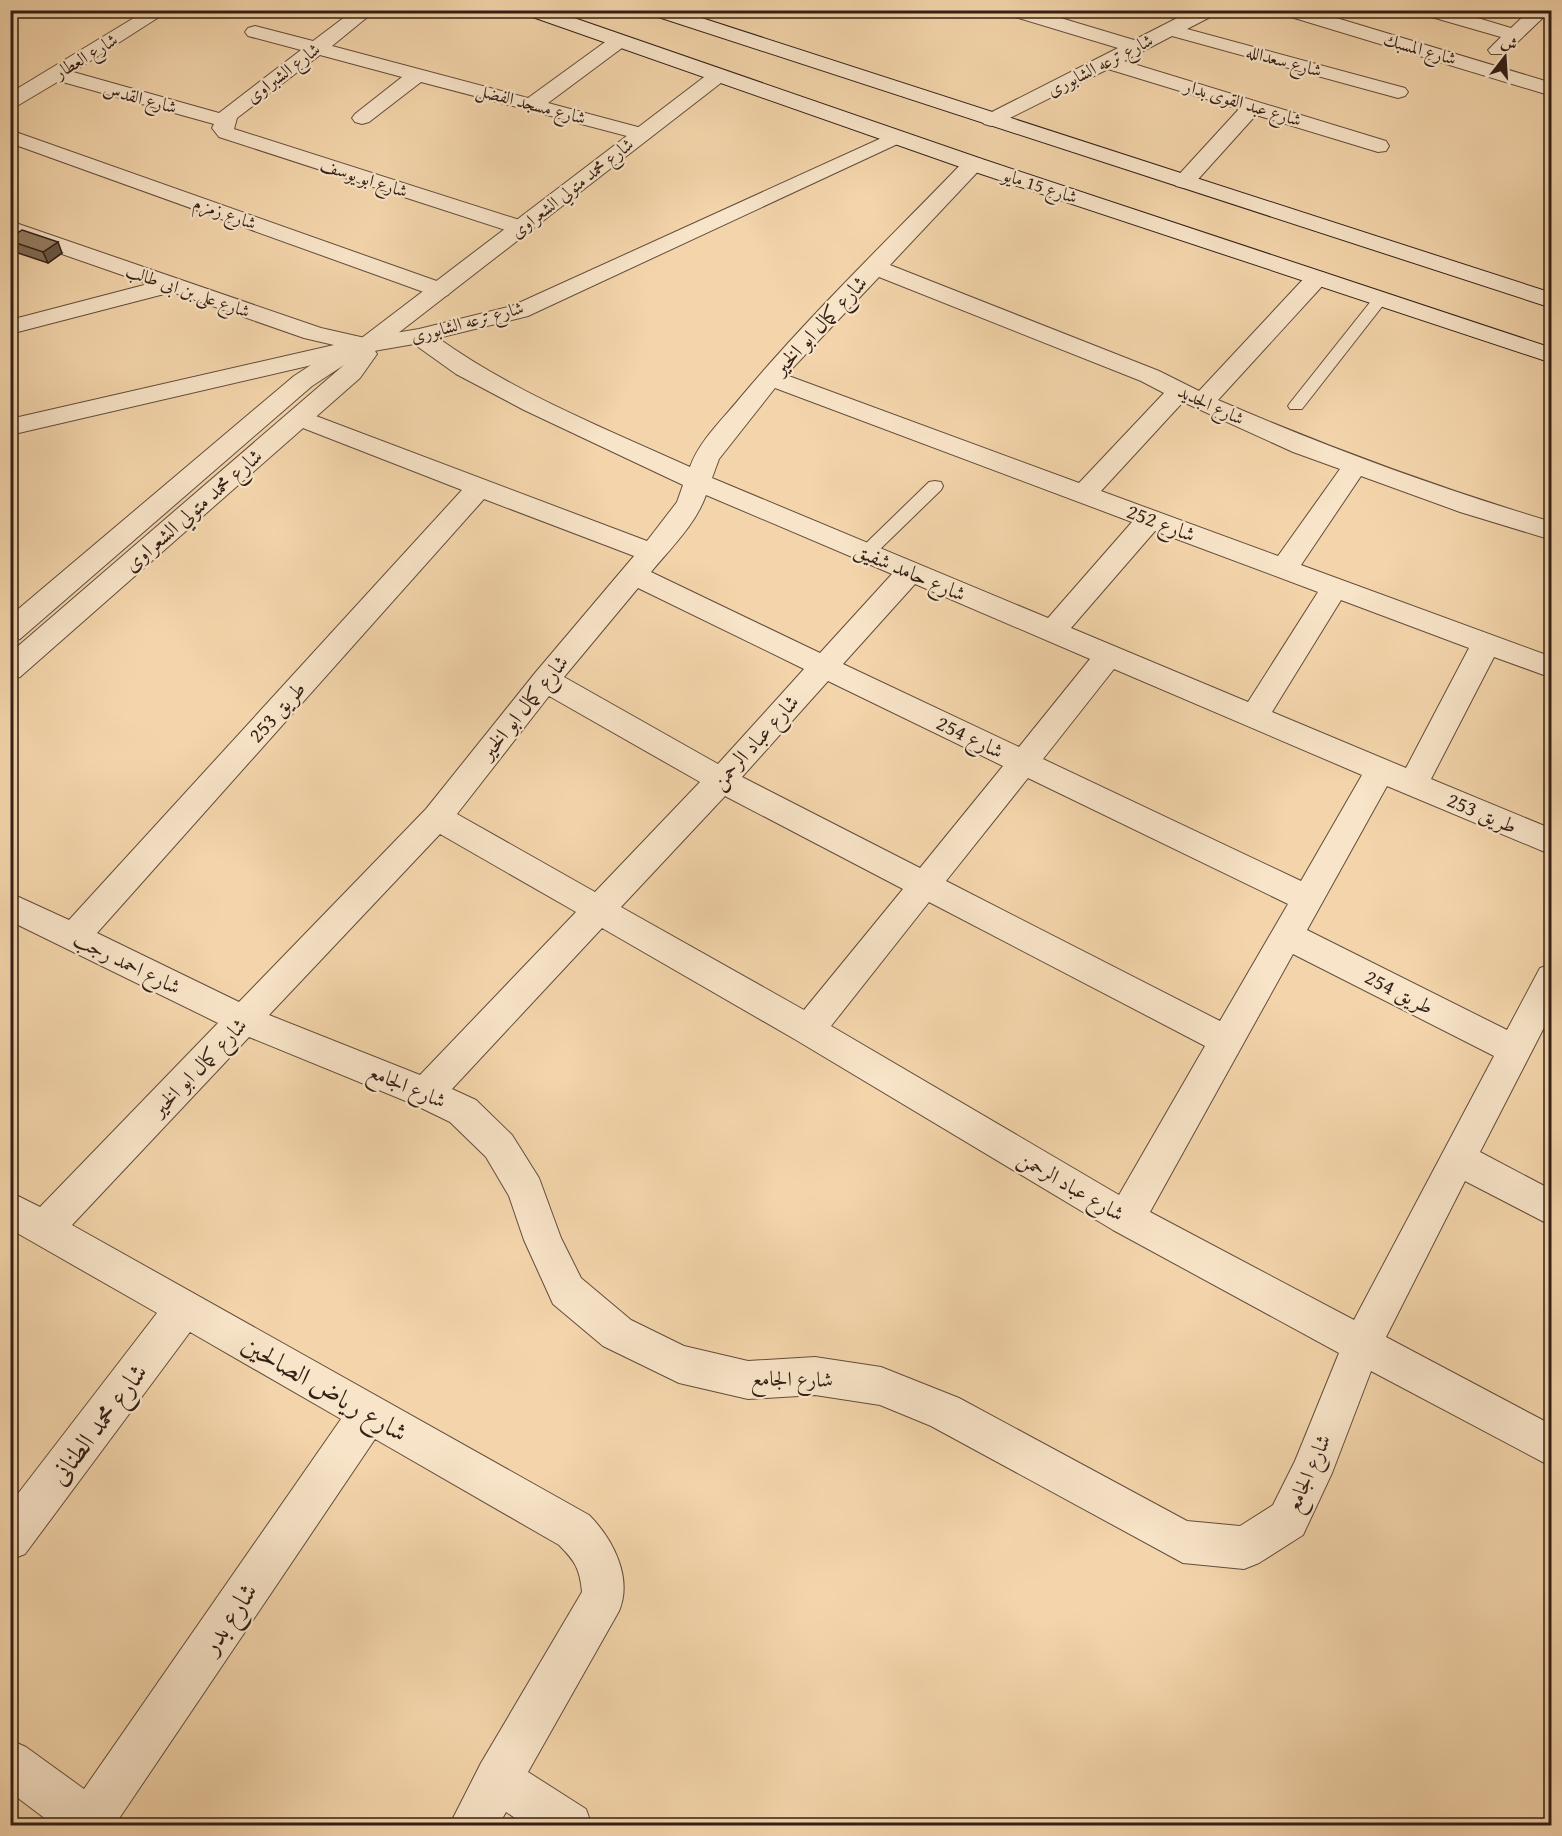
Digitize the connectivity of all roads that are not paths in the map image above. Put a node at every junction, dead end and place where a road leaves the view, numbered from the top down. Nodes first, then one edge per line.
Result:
1 (161, 10) edge
2 (367, 10) edge
3 (531, 10) edge
4 (656, 10) edge
5 (1012, 10) edge
6 (1209, 10) edge
7 (1287, 10) edge
8 (1428, 10) edge
9 (1542, 10) edge
10 (1170, 30) junction
11 (255, 32) dead end
12 (1515, 34) junction
13 (619, 41) junction
14 (317, 47) junction
15 (1136, 47) junction
16 (1108, 62) junction
17 (1479, 67) junction
18 (56, 74) junction
19 (419, 74) junction
20 (719, 75) junction
21 (1551, 90) edge
22 (1398, 92) dead end
23 (10, 102) edge
24 (533, 104) junction
25 (1253, 106) junction
26 (226, 118) junction
27 (362, 118) dead end
28 (991, 120) junction
29 (642, 134) junction
30 (10, 136) edge
31 (897, 137) junction
32 (1378, 146) dead end
33 (974, 164) junction
34 (1184, 182) junction
35 (10, 228) edge
36 (521, 228) junction
37 (874, 267) junction
38 (1317, 278) junction
39 (171, 285) junction
40 (440, 290) junction
41 (1380, 299) junction
42 (1551, 301) edge
43 (11, 327) edge
44 (419, 336) junction
45 (368, 345) junction
46 (1551, 356) edge
47 (770, 378) junction
48 (1191, 397) junction
49 (1296, 406) dead end
50 (299, 418) junction
51 (10, 427) edge
52 (1355, 466) junction
53 (697, 481) junction
54 (935, 486) dead end
55 (480, 487) junction
56 (1084, 494) junction
57 (1150, 519) junction
58 (1551, 531) edge
59 (866, 553) junction
60 (642, 564) junction
61 (1284, 569) junction
62 (910, 572) junction
63 (1335, 588) junction
64 (10, 632) edge
65 (1052, 632) junction
66 (1486, 644) junction
67 (1109, 656) junction
68 (823, 666) junction
69 (1551, 668) edge
70 (10, 670) edge
71 (545, 680) junction
72 (1254, 716) junction
73 (1024, 763) junction
74 (1381, 770) junction
75 (721, 780) junction
76 (1413, 784) junction
77 (437, 817) junction
78 (1551, 843) edge
79 (925, 886) junction
80 (1308, 899) junction
81 (10, 906) edge
82 (599, 910) junction
83 (1286, 935) junction
84 (73, 937) junction
85 (1549, 990) edge
86 (244, 1020) junction
87 (808, 1030) junction
88 (1227, 1041) junction
89 (1513, 1049) junction
90 (426, 1093) junction
91 (1458, 1159) junction
92 (1551, 1209) edge
93 (1126, 1218) junction
94 (22, 1221) edge
95 (185, 1308) junction
96 (1362, 1344) junction
97 (369, 1413) junction
98 (1551, 1447) edge
99 (10, 1539) edge
100 (10, 1763) edge
101 (497, 1779) junction
102 (92, 1824) edge
103 (472, 1826) edge
104 (569, 1826) edge

1 - 18 street, شارع العطار
2 - 14 street, شارع الشبراوى
3 - 13 street, شارع 15 مايو
4 - 28 street
5 - 15 street
6 - 10 street, شارع ترعه الشابورى
7 - 17 street, شارع المسبك
8 - 12 street
9 - 12 street
10 - 15 street, شارع ترعه الشابورى
10 - 22 street, شارع سعدالله
11 - 14 street, شارع مسجد الفضل
12 - 17 street
13 - 20 street, شارع 15 مايو
13 - 24 street
14 - 19 street, شارع مسجد الفضل
14 - 26 street, شارع الشبراوى
15 - 16 street, شارع ترعه الشابورى
16 - 25 street, شارع عبد القوى بدار
16 - 28 street, شارع ترعه الشابورى
17 - 21 street, شارع المسبك
18 - 23 street, شارع العطار
18 - 26 street, شارع القدس
19 - 24 street, شارع مسجد الفضل
19 - 27 street
20 - 29 street, شارع محمد متولي الشعراوى
20 - 31 street, شارع 15 مايو
24 - 29 street, شارع مسجد الفضل
25 - 32 street, شارع عبد القوى بدار
25 - 34 street
26 - 36 street, شارع ابو يوسف
28 - 34 street
29 - 36 street, شارع محمد متولي الشعراوى
30 - 40 street, شارع زمزم
31 - 33 street, شارع 15 مايو
31 - 44 street, شارع ترعه الشابورى
33 - 37 street, شارع كمال ابو الخير
33 - 38 street, شارع 15 مايو
34 - 42 street
35 - 39 street, شارع على بن ابى طالب
36 - 40 street, شارع محمد متولي الشعراوى
37 - 47 street, شارع كمال ابو الخير
37 - 48 street, شارع الجديد
38 - 41 street, شارع 15 مايو
38 - 48 street
39 - 43 street
39 - 45 street, شارع على بن ابى طالب
40 - 45 street, شارع محمد متولي الشعراوى
41 - 46 street, شارع 15 مايو
41 - 49 lane
44 - 45 street, شارع ترعه الشابورى
44 - 53 street, شارع حامد شفيق
45 - 50 street, شارع محمد متولي الشعراوى
45 - 51 street, شارع ترعه الشابورى
45 - 64 street, شارع محمد متولي الشعراوى
47 - 53 street, شارع كمال ابو الخير
47 - 56 street, شارع 252
48 - 52 street, شارع الجديد
48 - 56 street
50 - 55 street, شارع 254
50 - 70 street, شارع محمد متولي الشعراوى
52 - 58 street, شارع الجديد
52 - 61 street
53 - 59 street, شارع حامد شفيق
53 - 60 street, شارع كمال ابو الخير
54 - 59 lane
55 - 60 street, شارع 254
55 - 84 street, طريق 253
56 - 57 street, شارع 252
57 - 61 street, شارع 252
57 - 65 street
59 - 62 street, شارع حامد شفيق
60 - 68 street, شارع 254
60 - 71 street, شارع كمال ابو الخير
61 - 63 street, شارع 252
62 - 65 street, شارع حامد شفيق
62 - 68 street, شارع عباد الرحمن
63 - 66 street, شارع 252
63 - 72 street
65 - 67 street, شارع حامد شفيق
66 - 69 street, شارع 252
66 - 76 street
67 - 72 street, شارع حامد شفيق
67 - 73 street
68 - 73 street, شارع 254
68 - 75 street, شارع عباد الرحمن
71 - 75 street
71 - 77 street, شارع كمال ابو الخير
72 - 74 street, شارع حامد شفيق
73 - 79 street
73 - 80 street, شارع 254
74 - 76 street, شارع حامد شفيق
74 - 80 street
75 - 79 street
75 - 82 street, شارع عباد الرحمن
76 - 78 street, طريق 253
77 - 82 street, شارع عباد الرحمن
77 - 86 street, شارع كمال ابو الخير
79 - 87 street
79 - 88 street
80 - 83 street
81 - 84 street, شارع احمد رجب
82 - 87 street, شارع عباد الرحمن
82 - 90 street, شارع عباد الرحمن
83 - 88 street
83 - 89 street, طريق 254
84 - 86 street, شارع احمد رجب
85 - 89 street, شارع الجامع
86 - 90 street, شارع الجامع
86 - 94 street, شارع كمال ابو الخير
87 - 93 street, شارع عباد الرحمن
88 - 93 street
89 - 91 street, شارع الجامع
90 - 96 street, شارع الجامع
91 - 92 street
91 - 96 street, شارع الجامع
93 - 96 street, شارع عباد الرحمن
94 - 95 street, شارع رياض الصالحين
95 - 97 street, شارع رياض الصالحين
95 - 99 street, شارع محمد الطنانى
96 - 98 street, شارع عباد الرحمن
97 - 101 street, شارع رياض الصالحين
97 - 102 street, شارع بدر
100 - 102 street
101 - 103 street
101 - 104 street

